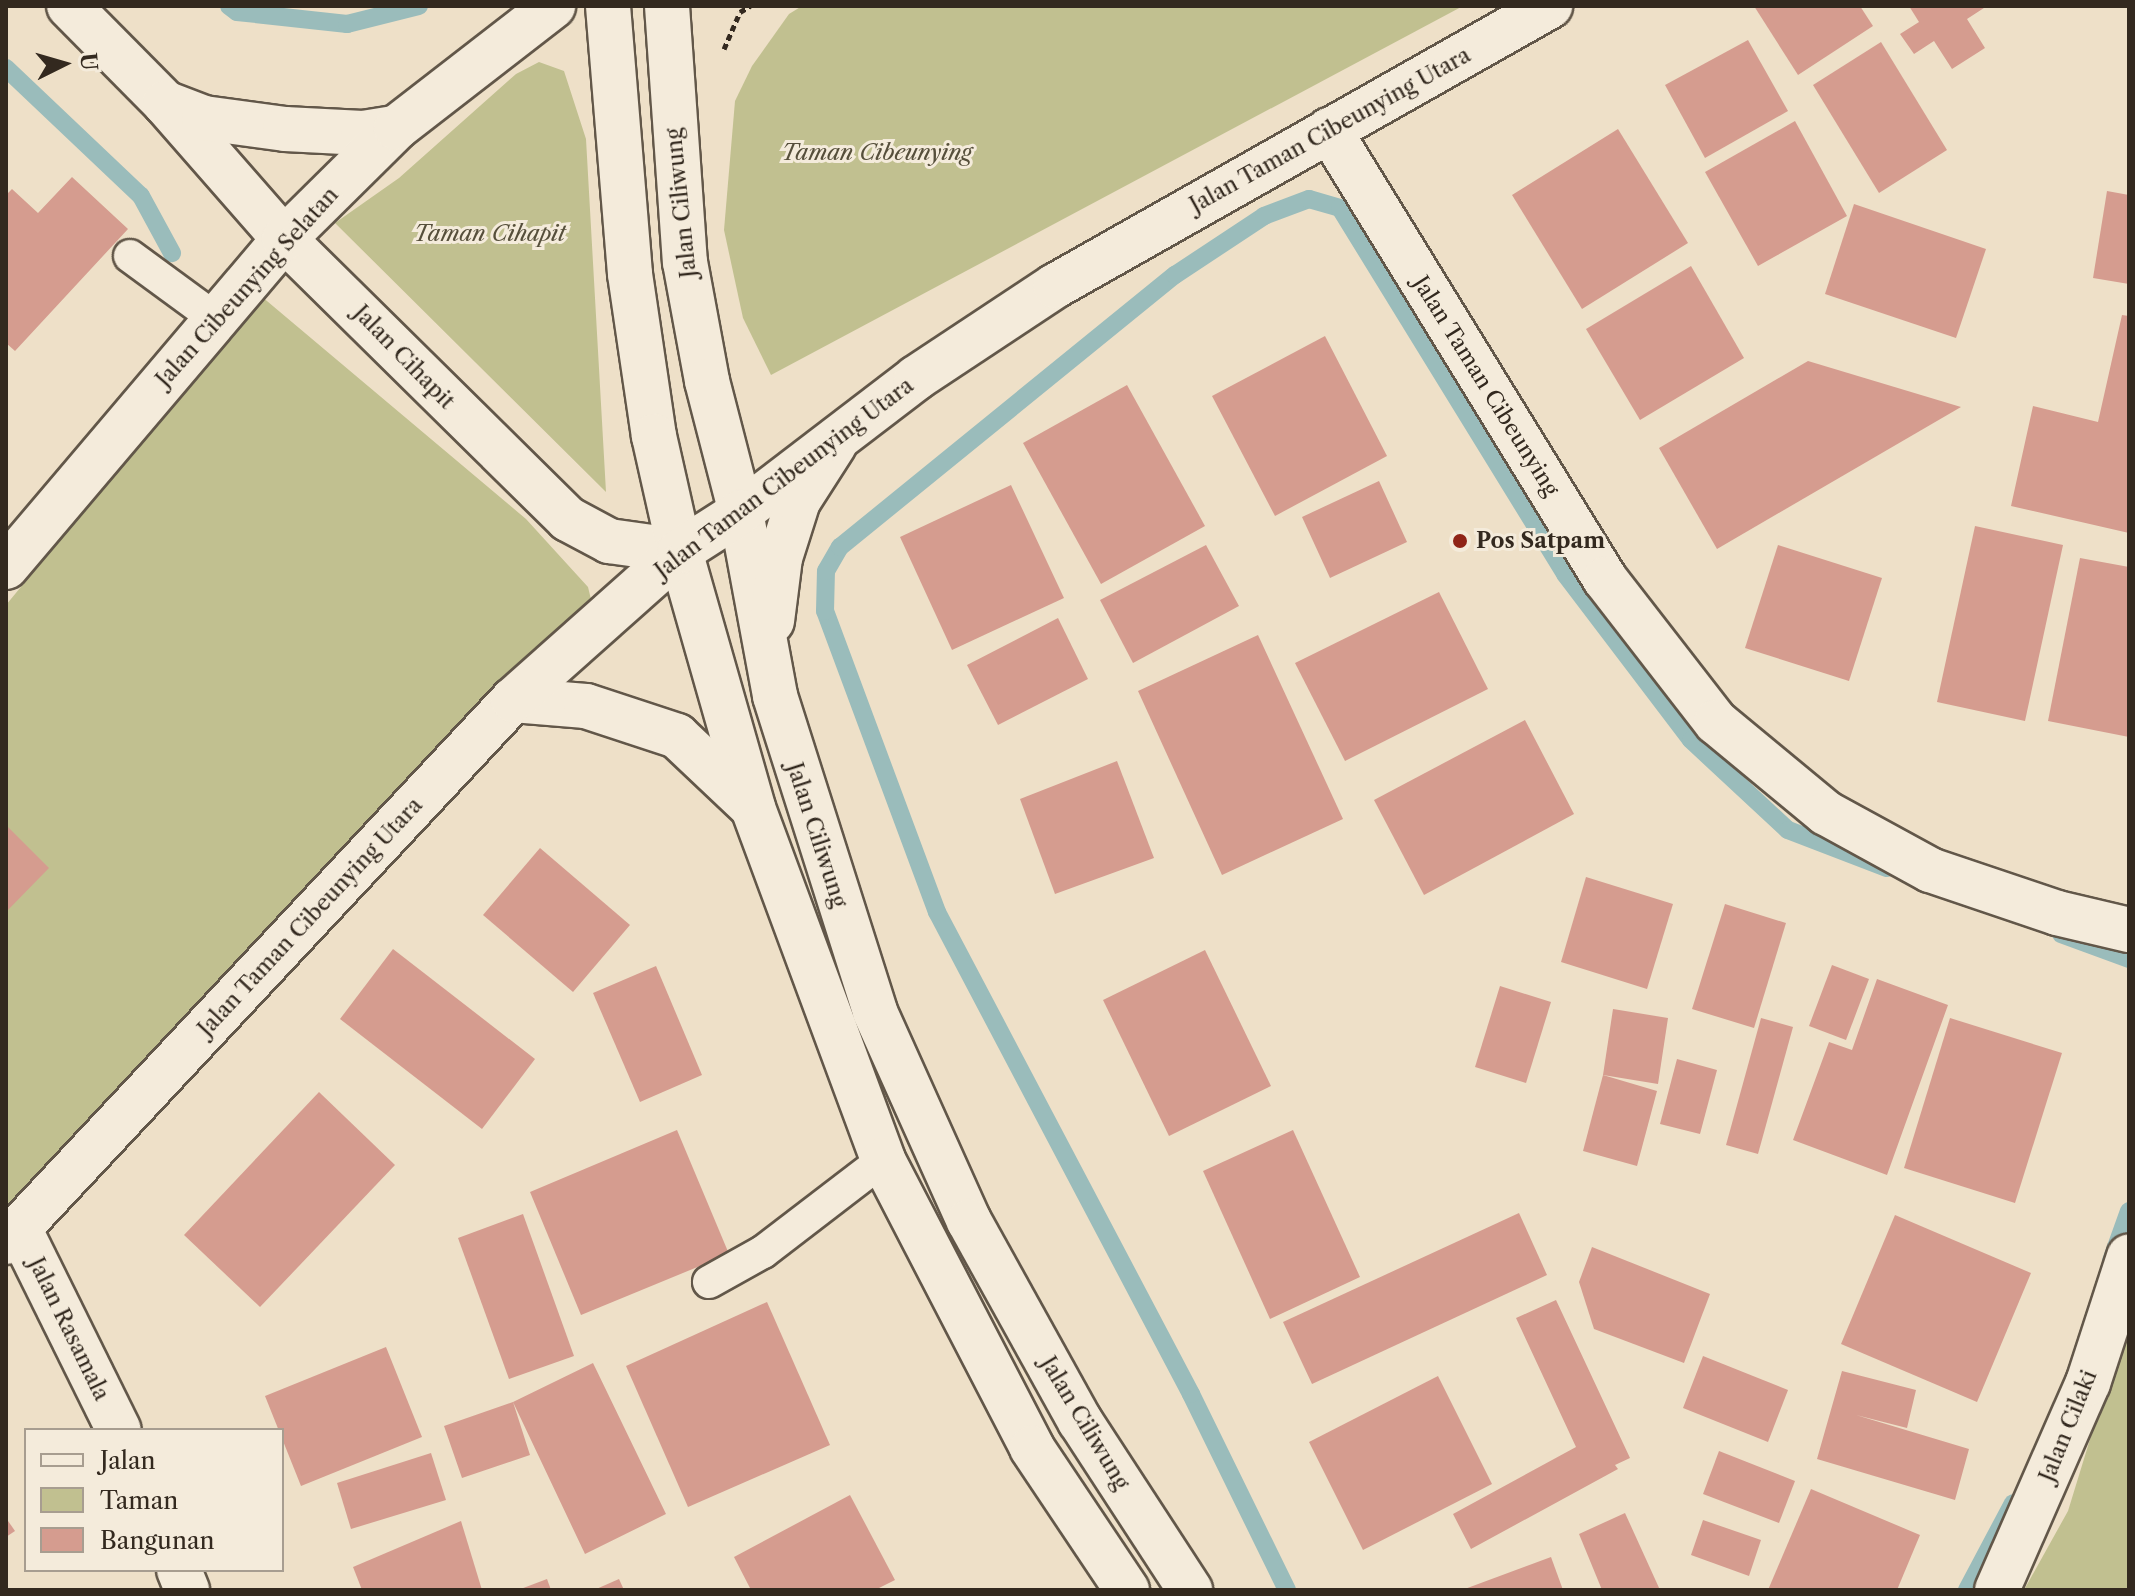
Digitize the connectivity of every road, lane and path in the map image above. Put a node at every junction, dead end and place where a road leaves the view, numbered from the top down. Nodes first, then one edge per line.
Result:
1 (69, 6) edge
2 (608, 6) edge
3 (667, 6) edge
4 (1550, 6) edge
5 (544, 8) edge
6 (165, 103) junction
7 (396, 128) junction
8 (1329, 130) junction
9 (284, 239) junction
10 (130, 256) dead end
11 (213, 317) junction
12 (834, 445) junction
13 (741, 512) junction
14 (680, 551) junction
15 (6, 567) edge
16 (775, 696) junction
17 (513, 700) junction
18 (753, 808) junction
19 (2129, 930) edge
20 (883, 1160) junction
21 (13, 1235) edge
22 (2129, 1257) edge
23 (709, 1282) dead end
24 (1080, 1421) junction
25 (118, 1428) edge
26 (1032, 1448) junction
27 (1127, 1590) edge
28 (1190, 1590) edge
29 (1997, 1590) edge

1 - 6 street, Jalan Cihapit
2 - 14 street
3 - 13 street, Jalan Ciliwung
4 - 8 street, Jalan Taman Cibeunying Utara
5 - 7 street, Jalan Cibeunying Selatan
6 - 7 street, Jalan Cihapit
6 - 9 street, Jalan Cihapit
7 - 9 street, Jalan Cibeunying Selatan
8 - 12 street, Jalan Taman Cibeunying Utara
8 - 19 street, Jalan Taman Cibeunying
9 - 11 street, Jalan Cibeunying Selatan
9 - 14 street, Jalan Cihapit
10 - 11 lane
11 - 15 street, Jalan Cibeunying Selatan
12 - 13 street, Jalan Taman Cibeunying Utara
12 - 16 street
13 - 14 street, Jalan Taman Cibeunying Utara
13 - 16 street, Jalan Ciliwung
14 - 17 street, Jalan Taman Cibeunying Utara
14 - 18 street
16 - 24 street, Jalan Ciliwung
17 - 18 street
17 - 21 street, Jalan Taman Cibeunying Utara
18 - 20 street
20 - 23 lane
20 - 26 street
21 - 25 street, Jalan Rasamala
22 - 29 street, Jalan Cilaki
24 - 26 street
24 - 28 street, Jalan Ciliwung
26 - 27 street

